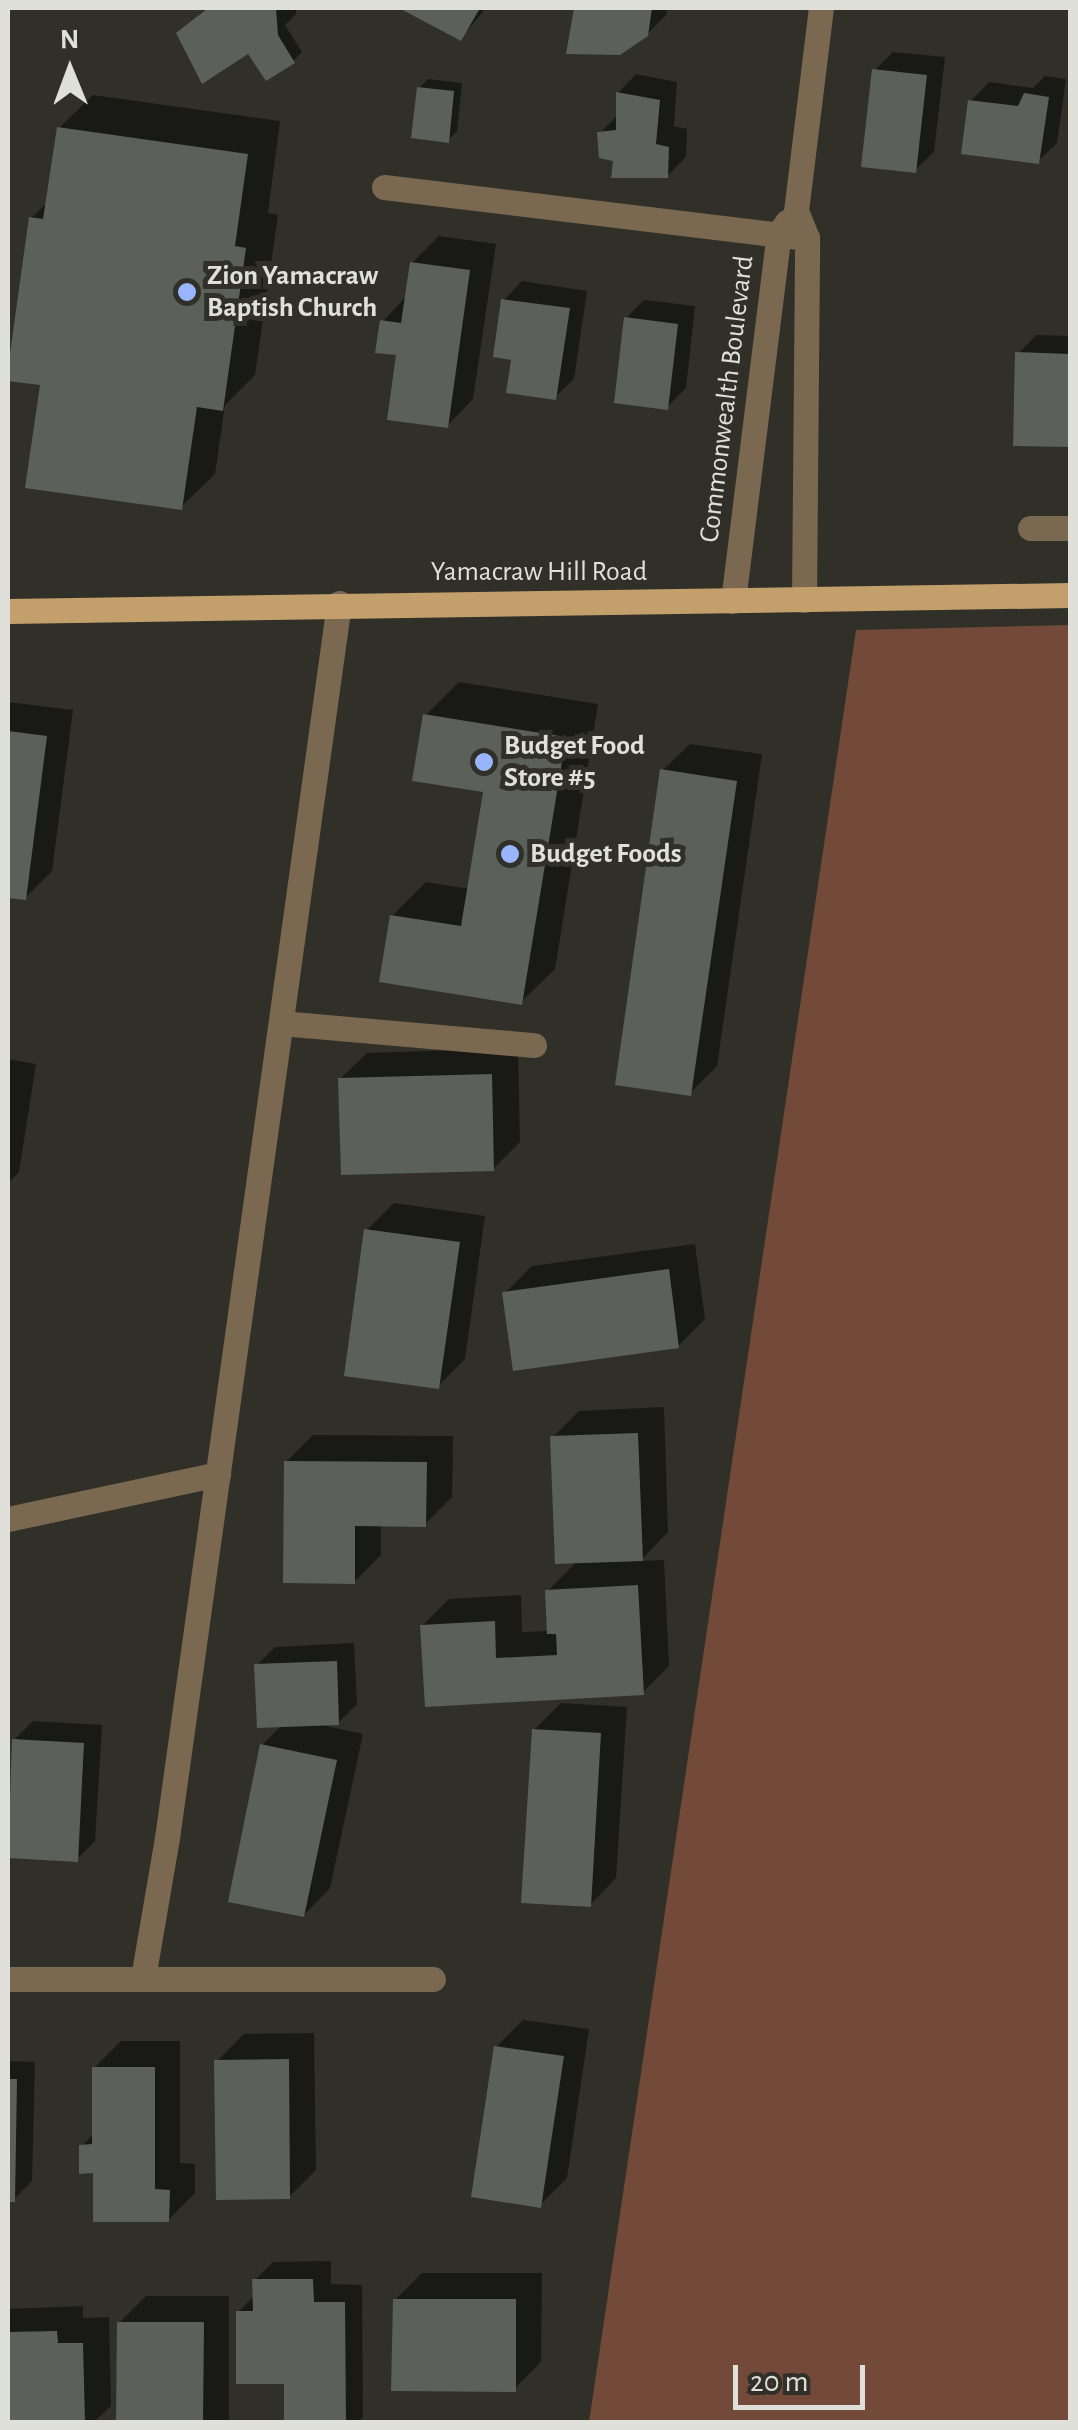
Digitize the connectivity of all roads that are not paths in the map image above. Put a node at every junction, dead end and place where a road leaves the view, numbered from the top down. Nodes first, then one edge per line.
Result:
1 (821, 8) edge
2 (384, 187) dead end
3 (796, 210) junction
4 (778, 233) junction
5 (807, 238) junction
6 (1030, 528) dead end
7 (1070, 528) edge
8 (1070, 595) edge
9 (804, 600) junction
10 (733, 601) junction
11 (339, 603) junction
12 (8, 612) edge
13 (280, 1023) junction
14 (534, 1045) dead end
15 (218, 1474) junction
16 (8, 1519) edge
17 (143, 1978) junction
18 (8, 1979) edge
19 (434, 1980) dead end

1 - 3 street
2 - 4 street
3 - 4 street, Commonwealth Boulevard
3 - 5 street
4 - 5 street
4 - 10 street, Commonwealth Boulevard
5 - 9 street
6 - 7 street
8 - 9 main road, Yamacraw Hill Road
9 - 10 main road, Yamacraw Hill Road
10 - 11 main road, Yamacraw Hill Road
11 - 12 main road, Yamacraw Hill Road
11 - 13 street
13 - 14 street
13 - 15 street
15 - 16 street
15 - 17 street
17 - 18 street
17 - 19 street

